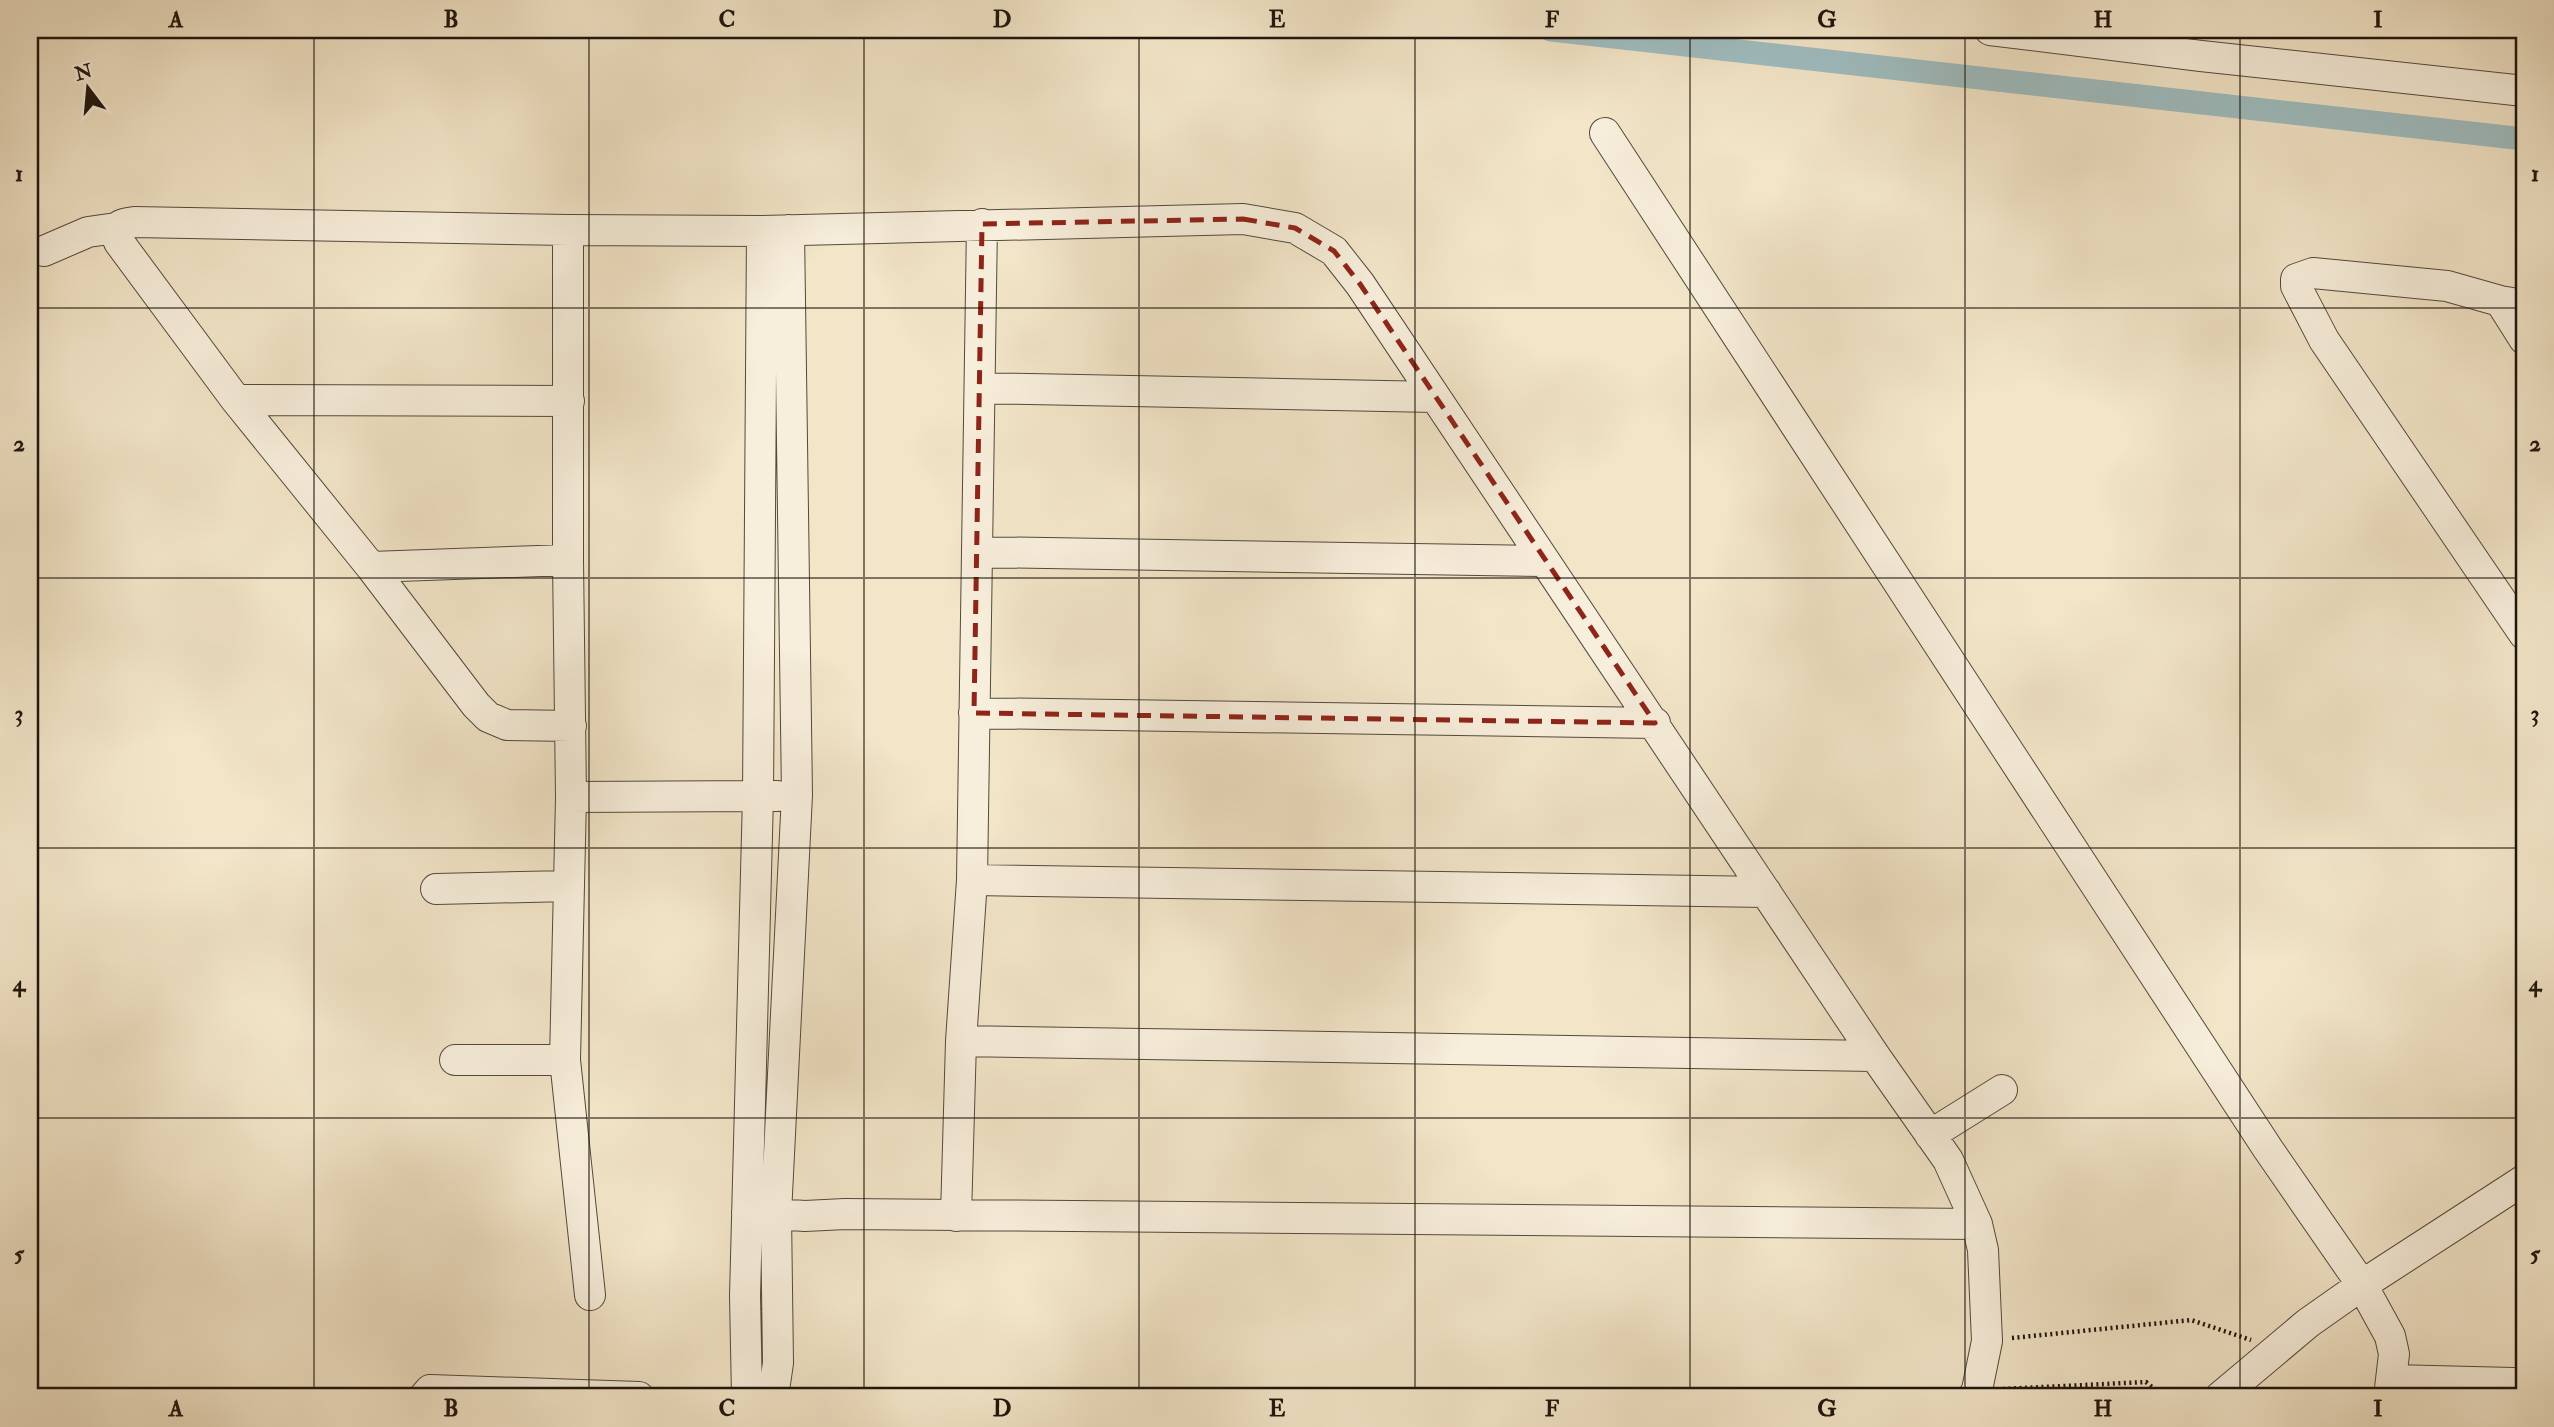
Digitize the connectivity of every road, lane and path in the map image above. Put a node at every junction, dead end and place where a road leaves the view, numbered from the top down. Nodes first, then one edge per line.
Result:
1 (1990, 30) edge
2 (2524, 91) edge
3 (1605, 133) dead end
4 (982, 224) junction
5 (116, 228) junction
6 (568, 230) junction
7 (776, 230) junction
8 (44, 251) dead end
9 (2512, 303) edge
10 (2524, 339) edge
11 (981, 388) junction
12 (1435, 397) junction
13 (236, 400) junction
14 (569, 401) junction
15 (978, 552) junction
16 (568, 560) junction
17 (1544, 561) junction
18 (371, 567) junction
19 (2524, 635) edge
20 (974, 713) junction
21 (1655, 723) junction
22 (571, 726) junction
23 (797, 795) junction
24 (758, 796) junction
25 (571, 797) junction
26 (972, 880) junction
27 (569, 886) junction
28 (436, 889) dead end
29 (1766, 891) junction
30 (961, 1041) junction
31 (1875, 1056) junction
32 (455, 1060) dead end
33 (565, 1060) junction
34 (2002, 1090) dead end
35 (1930, 1135) junction
36 (2524, 1181) edge
37 (776, 1214) junction
38 (956, 1216) junction
39 (1977, 1224) junction
40 (2362, 1285) junction
41 (590, 1295) dead end
42 (1987, 1341) junction
43 (2277, 1349) junction
44 (2513, 1383) dead end
45 (2390, 1389) edge
46 (1975, 1394) edge
47 (1702, 1396) edge
48 (424, 1397) edge
49 (639, 1397) edge
50 (747, 1397) edge
51 (773, 1397) edge
52 (1725, 1397) edge
53 (2164, 1397) edge
54 (2220, 1397) edge

1 - 2 street
3 - 40 street
4 - 7 street
4 - 11 street
4 - 12 street
5 - 6 street
5 - 8 street
5 - 13 street
6 - 7 street
6 - 14 street
7 - 23 street
7 - 24 street
9 - 10 street
9 - 19 street
11 - 12 street
11 - 15 street
12 - 17 street
13 - 14 street
13 - 18 street
14 - 16 street
15 - 17 street
15 - 20 street
16 - 18 street
16 - 22 street
17 - 21 street
18 - 22 street
20 - 21 street
20 - 26 street
21 - 29 street
22 - 25 street
23 - 24 street
23 - 37 street
24 - 25 street
24 - 37 street
25 - 27 street
26 - 29 street
26 - 30 street
27 - 28 street
27 - 33 street
29 - 31 street
30 - 31 street
30 - 38 street
31 - 35 street
32 - 33 street
33 - 41 street
34 - 35 street
35 - 39 street
36 - 40 street
37 - 38 street
37 - 50 street
37 - 51 street
38 - 39 street
39 - 42 street
40 - 43 street
40 - 45 street
42 - 43 path
42 - 46 street
43 - 54 street
44 - 45 street
46 - 53 path
47 - 52 path
48 - 49 street

